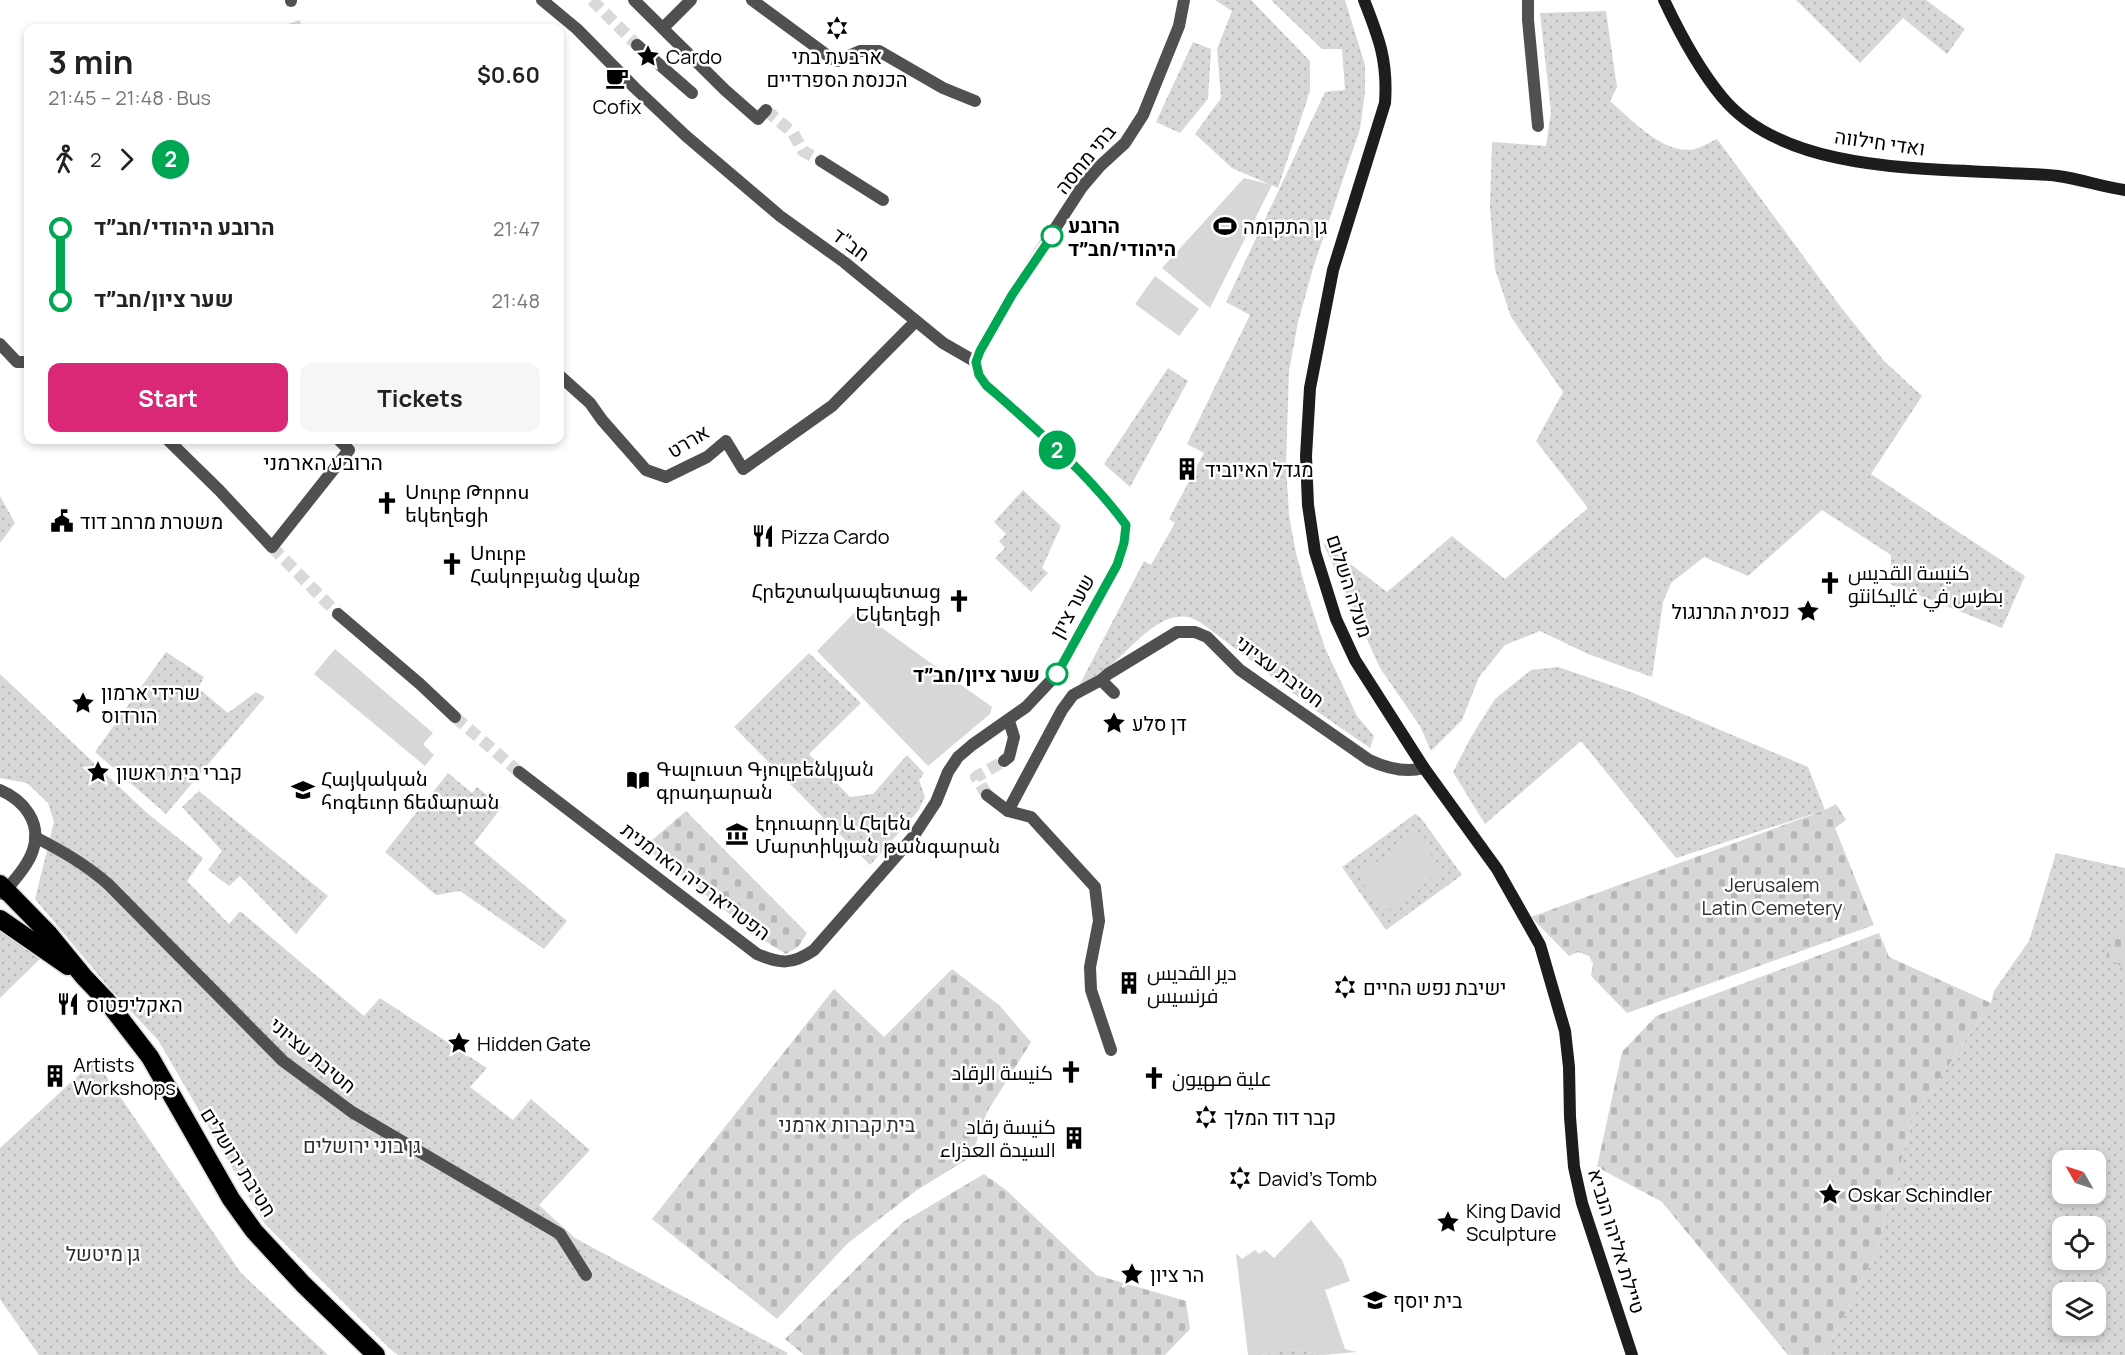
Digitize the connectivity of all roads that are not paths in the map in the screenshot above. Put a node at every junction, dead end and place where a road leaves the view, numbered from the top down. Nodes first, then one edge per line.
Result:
1 (542, 0) edge
2 (634, 0) edge
3 (691, 0) edge
4 (752, 0) edge
5 (1184, 0) edge
6 (1364, 0) edge
7 (1528, 0) edge
8 (1664, 0) edge
9 (663, 28) junction
10 (637, 45) tunnel mouth
11 (692, 93) dead end
12 (975, 100) dead end
13 (766, 110) tunnel mouth
14 (1538, 126) dead end
15 (821, 161) tunnel mouth
16 (2125, 190) edge
17 (883, 200) dead end
18 (916, 321) junction
19 (0, 344) edge
20 (24, 362) edge
21 (976, 362) junction
22 (564, 380) edge
23 (172, 444) edge
24 (343, 444) edge
25 (338, 614) tunnel mouth
26 (1101, 680) junction
27 (1114, 693) dead end
28 (454, 717) tunnel mouth
29 (1009, 721) junction
30 (1004, 761) tunnel mouth
31 (1424, 768) junction
32 (519, 771) tunnel mouth
33 (0, 790) edge
34 (987, 795) tunnel mouth
35 (1008, 811) junction
36 (35, 837) junction
37 (2, 890) edge
38 (0, 919) edge
39 (84, 978) junction
40 (1111, 1050) dead end
41 (1569, 1102) joint
42 (586, 1275) dead end
43 (376, 1355) edge
44 (1632, 1355) edge

1 - 18 street, חב"ד
2 - 9 street
3 - 9 street
4 - 12 street
5 - 21 street, בתי מחסה
6 - 31 street, מעלה השלום
7 - 14 street
8 - 16 street, ואדי חילווה
9 - 13 street
10 - 11 street
15 - 17 street
18 - 21 street, חב"ד
18 - 22 street, אררט
19 - 20 street
21 - 29 street, שער ציון
23 - 24 street
25 - 28 street
26 - 27 street
26 - 31 street, חטיבת עציוני
26 - 35 street, חטיבת עציוני
29 - 30 street
29 - 32 street, הפטריארכיה הארמנית
31 - 41 street, מעלה השלום
33 - 36 street
34 - 35 street
35 - 40 street
36 - 37 street
36 - 42 street, חטיבת עציוני
37 - 39 highway, חטיבת ירושלים
38 - 39 highway, חטיבת ירושלים
39 - 43 highway, חטיבת ירושלים
41 - 44 street, טיילת אליהו הנביא

